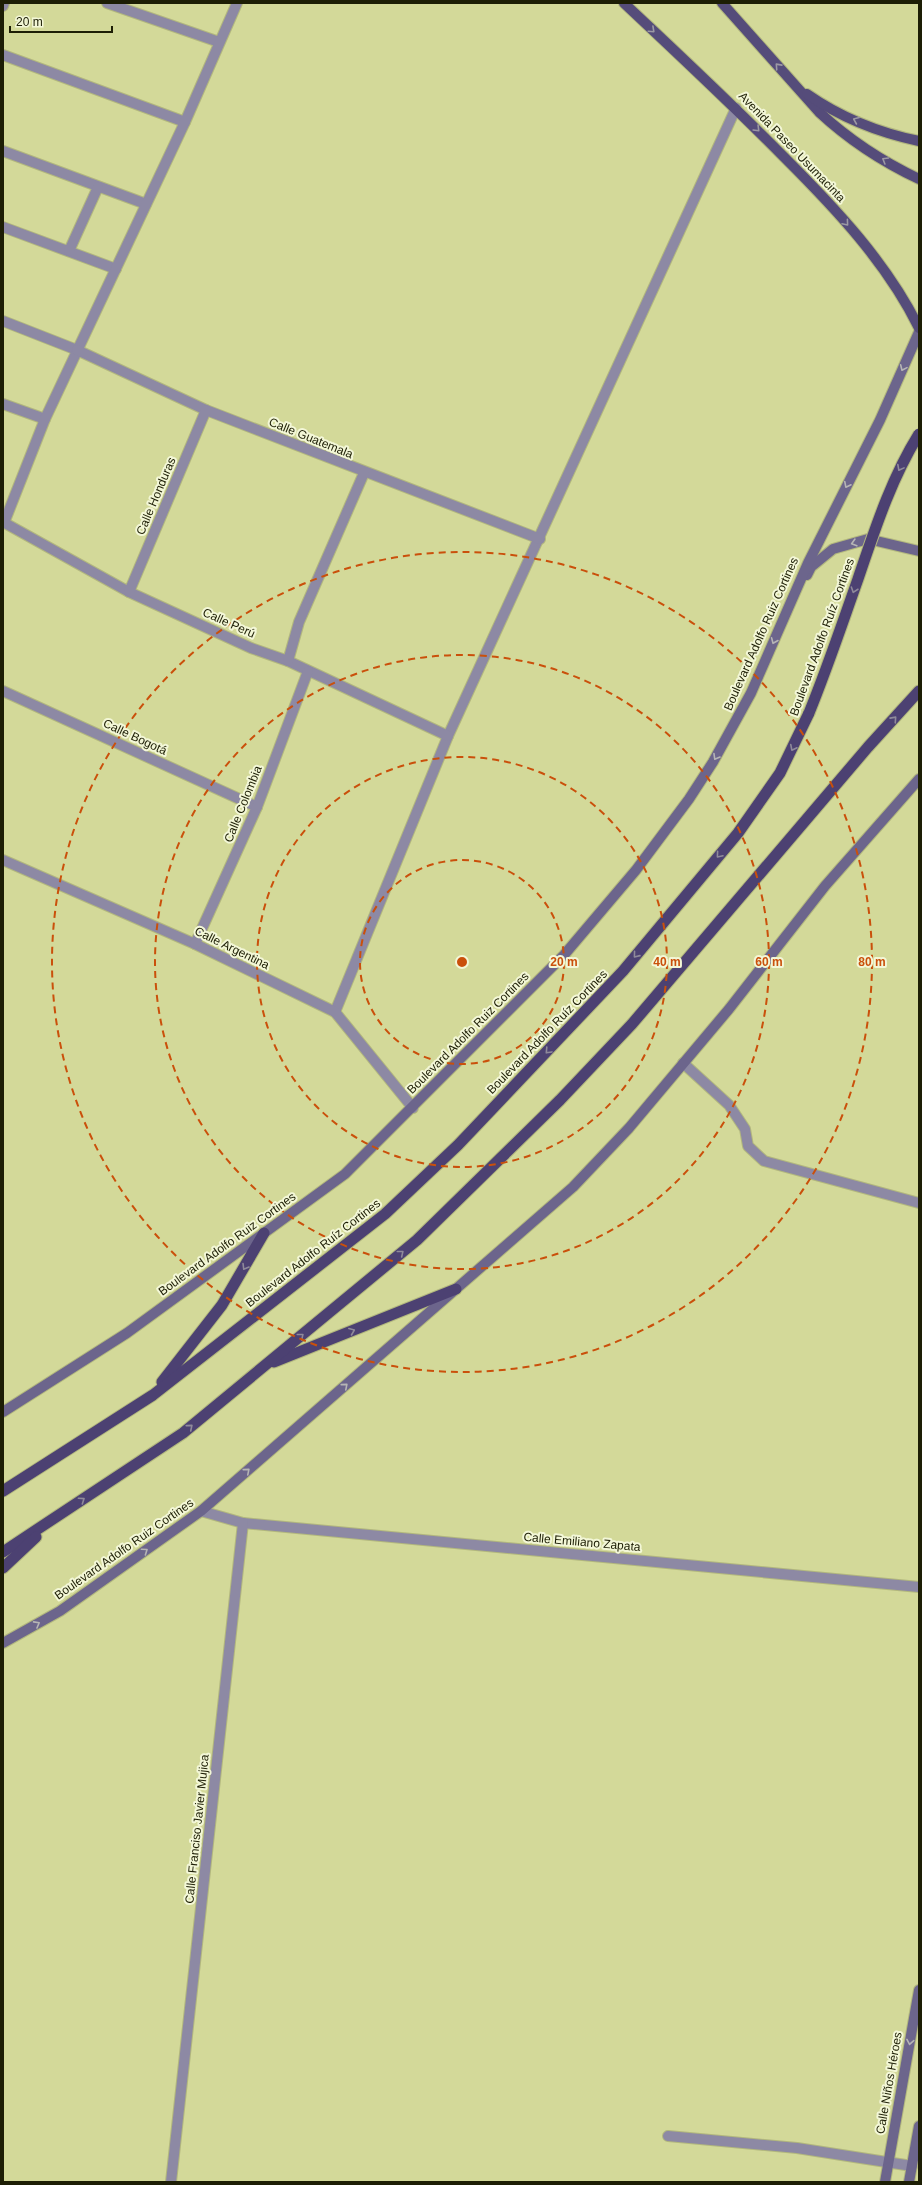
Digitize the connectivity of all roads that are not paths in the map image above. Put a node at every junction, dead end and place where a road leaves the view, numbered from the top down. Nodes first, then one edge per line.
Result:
1 (4, 3) edge
2 (107, 3) edge
3 (237, 3) edge
4 (624, 3) edge
5 (722, 3) edge
6 (3, 6) edge
7 (219, 42) junction
8 (3, 55) edge
9 (797, 87) junction
10 (736, 108) junction
11 (185, 122) junction
12 (919, 141) edge
13 (3, 151) edge
14 (919, 179) edge
15 (98, 187) junction
16 (146, 204) junction
17 (3, 227) edge
18 (69, 252) junction
19 (116, 269) junction
20 (3, 321) edge
21 (919, 328) edge
22 (919, 332) edge
23 (77, 350) junction
24 (3, 404) edge
25 (206, 410) junction
26 (45, 419) junction
27 (919, 434) edge
28 (364, 473) junction
29 (4, 524) edge
30 (540, 539) junction
31 (919, 551) edge
32 (129, 592) junction
33 (782, 624) junction
34 (288, 662) junction
35 (308, 670) junction
36 (3, 691) edge
37 (919, 691) edge
38 (448, 736) junction
39 (919, 779) edge
40 (257, 807) junction
41 (3, 860) edge
42 (195, 944) junction
43 (335, 1012) junction
44 (683, 1063) junction
45 (412, 1108) junction
46 (919, 1203) edge
47 (264, 1233) junction
48 (456, 1289) junction
49 (264, 1366) junction
50 (153, 1395) junction
51 (3, 1412) edge
52 (3, 1491) edge
53 (201, 1511) junction
54 (60, 1515) junction
55 (243, 1523) junction
56 (3, 1552) edge
57 (3, 1568) edge
58 (919, 1587) edge
59 (3, 1642) edge
60 (919, 1990) edge
61 (919, 2126) edge
62 (668, 2136) dead end
63 (888, 2162) junction
64 (912, 2166) junction
65 (171, 2182) edge
66 (885, 2182) edge
67 (909, 2182) edge

1 - 6 street
2 - 7 street
3 - 7 street
4 -> 10 main road, Avenida Paseo Usumacinta
9 -> 5 main road
7 - 11 street
8 - 11 street
12 -> 9 main road
14 -> 9 main road
10 -> 21 main road, Avenida Paseo Usumacinta
10 - 30 street
11 - 16 street
13 - 15 street
15 - 16 street
15 - 18 street
16 - 19 street
17 - 18 street
18 - 19 street
19 - 23 street
20 - 23 street, Calle Guatemala
22 -> 33 main road, Boulevard Adolfo Ruiz Cortines
23 - 25 street, Calle Guatemala
23 - 26 street
24 - 26 street
25 - 28 street, Calle Guatemala
25 - 32 street, Calle Honduras
26 - 29 street
27 -> 50 highway, Boulevard Adolfo Ruíz Cortines, bridge
28 - 30 street, Calle Guatemala
28 - 34 street
29 - 32 street, Calle Perú
30 - 38 street
31 -> 33 main road
32 - 34 street, Calle Perú
33 -> 45 main road, Boulevard Adolfo Ruiz Cortines
34 - 35 street, Calle Perú
35 - 38 street, Calle Perú
35 - 40 street, Calle Colombia
36 - 40 street, Calle Bogotá
49 -> 37 highway
38 - 43 street
39 - 44 main road, Boulevard Adolfo Ruiz Cortines
40 - 42 street, Calle Colombia
41 - 42 street, Calle Argentina
42 - 43 street, Calle Argentina
43 - 45 street, Calle Argentina
44 - 46 street
44 - 48 main road, Boulevard Adolfo Ruiz Cortines
45 - 47 main road, Boulevard Adolfo Ruiz Cortines
47 -> 50 highway
47 - 51 main road, Boulevard Adolfo Ruiz Cortines
49 -> 48 highway
53 -> 48 main road, Boulevard Adolfo Ruiz Cortines
54 -> 49 highway
50 - 52 highway, Boulevard Adolfo Ruíz Cortines
53 - 55 street
59 -> 53 main road, Boulevard Adolfo Ruiz Cortines
54 - 56 highway
54 - 57 highway
55 - 58 street, Calle Emiliano Zapata
55 - 65 street, Calle Franciso Javier Mujica
60 -> 63 main road, Calle Niños Héroes
61 - 64 main road
62 - 63 street
63 - 64 street
63 - 66 main road, Calle Niños Héroes
64 - 67 main road

